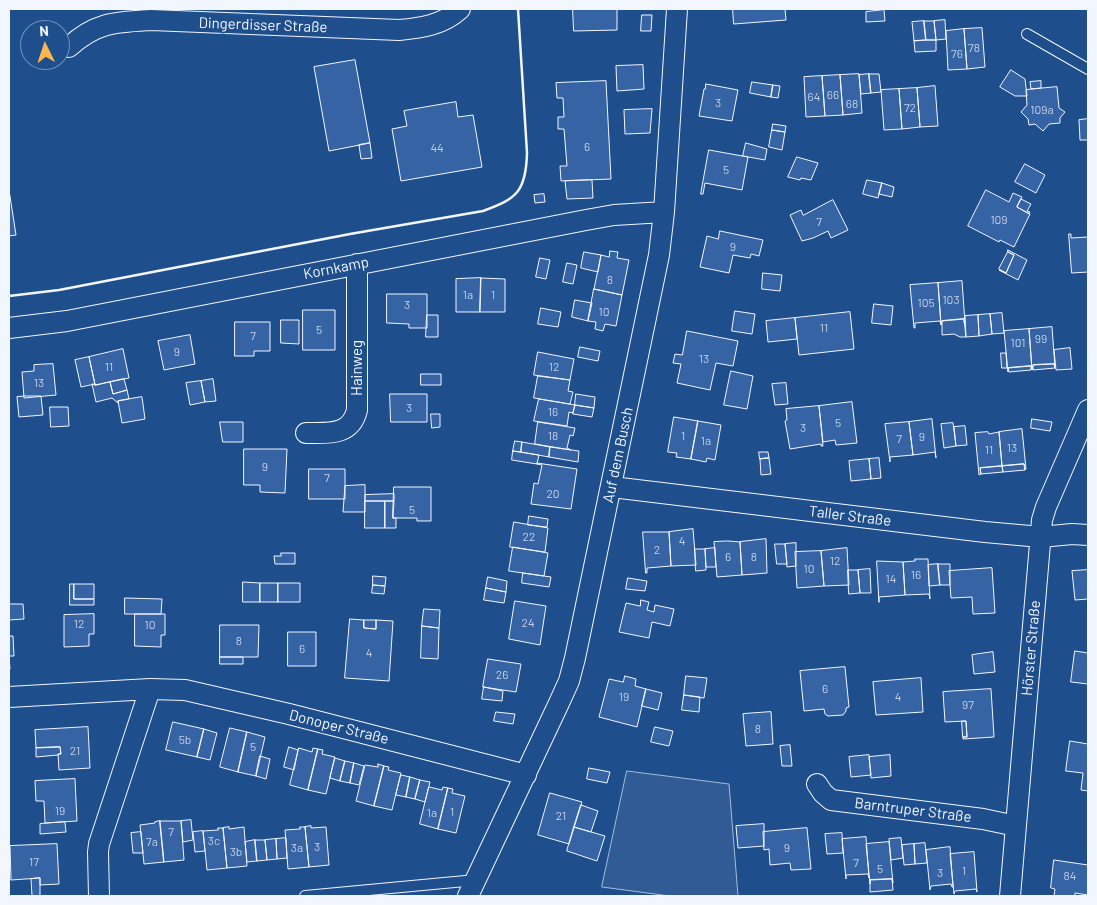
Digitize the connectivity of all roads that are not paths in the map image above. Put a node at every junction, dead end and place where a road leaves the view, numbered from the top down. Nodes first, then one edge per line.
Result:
1 (460, 9) edge
2 (677, 9) edge
3 (1027, 34) dead end
4 (70, 45) edge
5 (1088, 69) edge
6 (664, 212) junction
7 (358, 264) junction
8 (9, 328) edge
9 (1088, 410) edge
10 (306, 433) dead end
11 (612, 488) junction
12 (1088, 535) edge
13 (1040, 537) junction
14 (150, 688) junction
15 (9, 697) edge
16 (526, 775) junction
17 (817, 784) dead end
18 (1016, 826) junction
19 (472, 888) edge
20 (99, 896) edge
21 (305, 896) edge
22 (1010, 896) edge

1 - 4 street, Dingerdisser Straße
2 - 6 street, Auf dem Busch
3 - 5 lane
6 - 7 street, Kornkamp
6 - 11 street, Auf dem Busch
7 - 8 street, Kornkamp
7 - 10 street, Hainweg
9 - 13 street, Hörster Straße
11 - 13 street, Taller Straße
11 - 16 street, Auf dem Busch
12 - 13 street, Taller Straße
13 - 18 street, Hörster Straße
14 - 15 street, Donoper Straße
14 - 16 street, Donoper Straße
14 - 20 street
16 - 19 street, Auf dem Busch
17 - 18 street, Barntruper Straße
18 - 22 street, Hörster Straße
19 - 21 lane, Auf dem Busch

